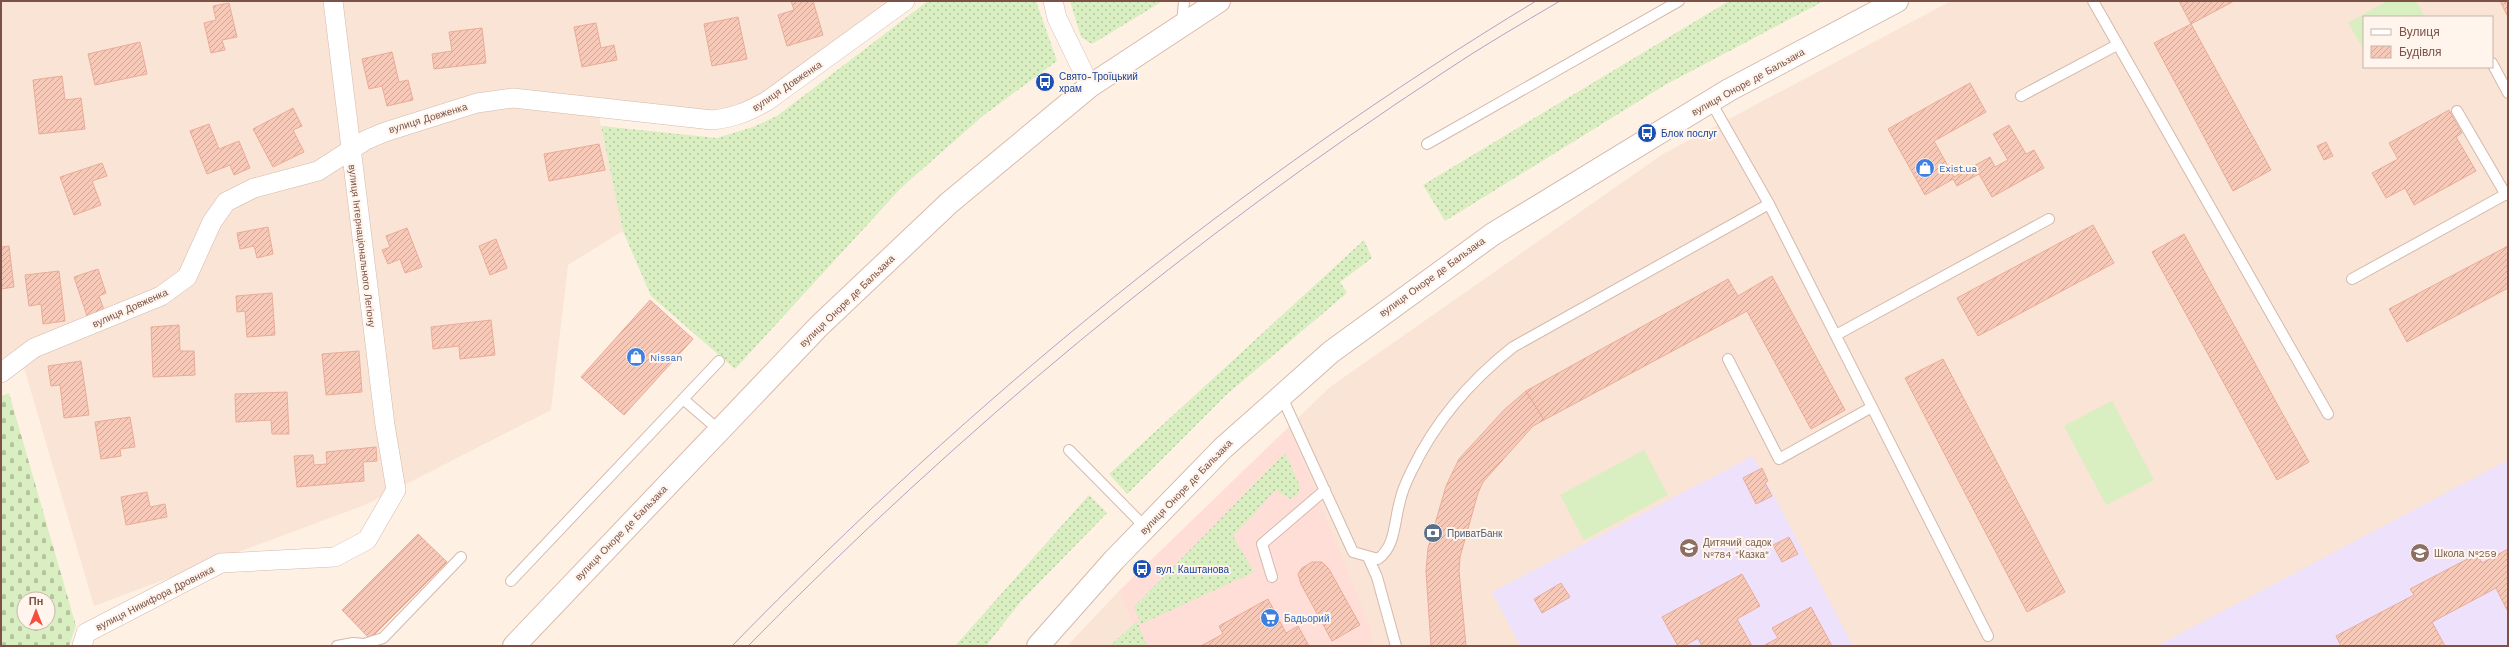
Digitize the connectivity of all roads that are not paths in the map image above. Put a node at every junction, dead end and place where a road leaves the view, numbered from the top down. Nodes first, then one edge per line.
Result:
1 (333, 1) edge
2 (905, 1) edge
3 (1053, 1) edge
4 (1184, 1) edge
5 (1219, 1) edge
6 (1679, 1) edge
7 (1897, 1) edge
8 (2093, 1) edge
9 (1182, 24) junction
10 (2117, 45) junction
11 (2493, 65) edge
12 (1090, 86) junction
13 (2508, 93) edge
14 (2021, 96) dead end
15 (1711, 102) junction
16 (2457, 111) dead end
17 (1427, 144) dead end
18 (350, 152) junction
19 (2507, 194) edge
20 (1769, 204) junction
21 (2049, 219) dead end
22 (2352, 279) dead end
23 (1836, 335) junction
24 (1728, 358) dead end
25 (719, 360) dead end
26 (1, 373) edge
27 (1281, 396) junction
28 (683, 399) junction
29 (1872, 407) junction
30 (2328, 414) dead end
31 (719, 430) junction
32 (1069, 450) dead end
33 (396, 490) joint
34 (1326, 490) junction
35 (1146, 528) junction
36 (462, 556) dead end
37 (1368, 557) junction
38 (1272, 577) dead end
39 (511, 581) dead end
40 (1988, 636) dead end
41 (82, 646) edge
42 (337, 646) edge
43 (514, 646) edge
44 (1038, 646) edge
45 (1396, 646) edge

1 - 18 street, вулиця Інтернаціонального Легіону
2 - 18 street, вулиця Довженка
3 - 12 street
4 - 9 lane
5 - 9 street, вулиця Оноре де Бальзака
6 - 17 lane
7 - 15 street, вулиця Оноре де Бальзака
8 - 10 lane
9 - 12 street, вулиця Оноре де Бальзака
10 - 14 lane
10 - 30 lane
11 - 13 lane
12 - 31 street, вулиця Оноре де Бальзака
15 - 20 lane
15 - 27 street, вулиця Оноре де Бальзака
16 - 19 lane
18 - 26 street, вулиця Довженка
18 - 33 street, вулиця Інтернаціонального Легіону
19 - 22 lane
20 - 23 lane
20 - 37 lane
21 - 23 lane
23 - 29 lane
24 - 29 lane
25 - 28 lane
27 - 34 lane
27 - 35 street, вулиця Оноре де Бальзака
28 - 31 lane
28 - 39 lane
29 - 40 lane
31 - 43 street, вулиця Оноре де Бальзака
32 - 35 lane
33 - 41 street, вулиця Никифора Дровняка
34 - 37 lane
34 - 38 lane
35 - 44 street, вулиця Оноре де Бальзака
36 - 42 lane
37 - 45 lane

